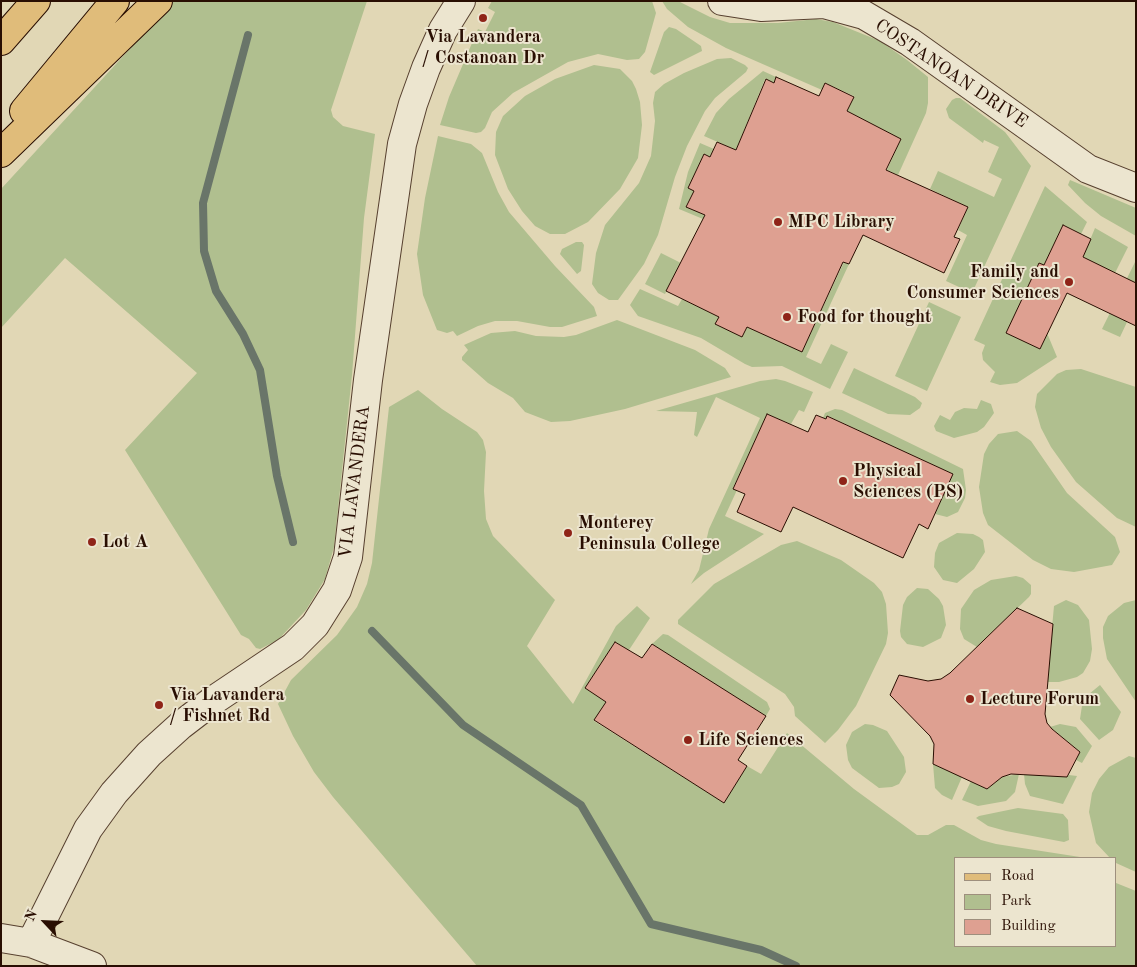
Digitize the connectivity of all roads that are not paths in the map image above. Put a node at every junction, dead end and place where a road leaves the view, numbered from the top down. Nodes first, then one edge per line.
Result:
1 (36, 1) edge
2 (115, 1) edge
3 (158, 1) edge
4 (461, 1) edge
5 (722, 1) edge
6 (1, 41) edge
7 (1, 139) edge
8 (1, 153) edge
9 (1136, 188) edge
10 (1, 938) edge
11 (31, 944) junction
12 (92, 966) edge

1 - 6 main road
2 - 7 main road
3 - 8 main road
4 - 11 street, VIA LAVANDERA
5 - 9 street, COSTANOAN DRIVE
10 - 11 street
11 - 12 street

